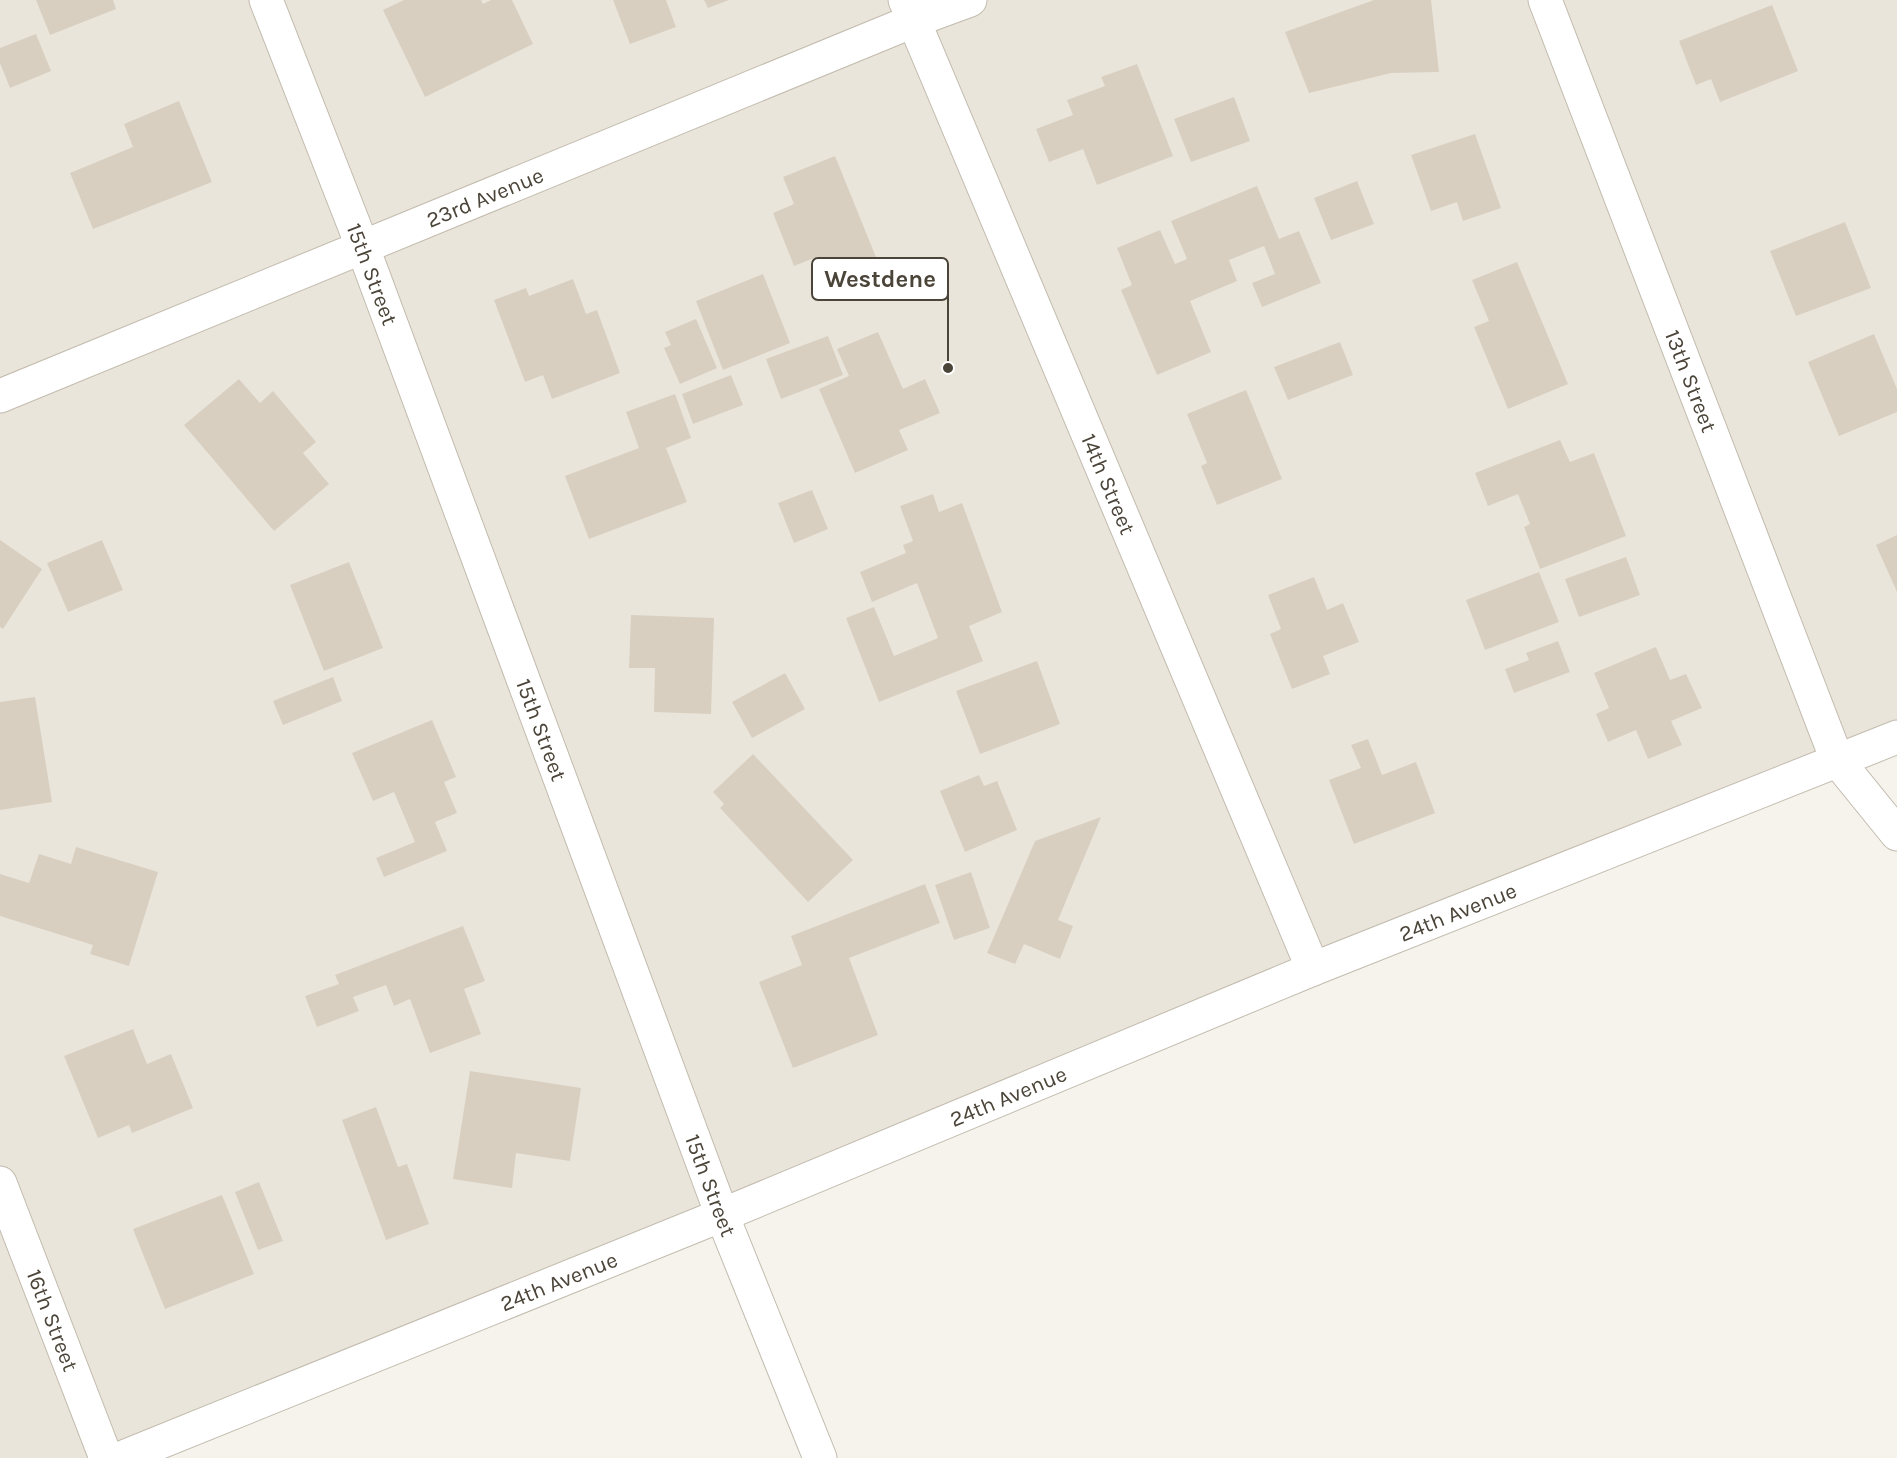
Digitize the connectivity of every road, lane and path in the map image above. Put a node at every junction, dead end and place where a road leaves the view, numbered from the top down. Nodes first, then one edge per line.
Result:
1 (266, 0) edge
2 (970, 0) edge
3 (1545, 0) edge
4 (909, 10) edge
5 (363, 248) junction
6 (0, 396) edge
7 (1897, 736) edge
8 (1837, 760) junction
9 (1897, 834) edge
10 (1313, 969) junction
11 (0, 1183) edge
12 (722, 1215) junction
13 (106, 1458) edge
14 (121, 1458) edge
15 (820, 1458) edge

1 - 5 street, 15th Street
2 - 4 street, 23rd Avenue
3 - 8 street, 13th Street
4 - 5 street, 23rd Avenue
4 - 10 street, 14th Street
5 - 6 street, 23rd Avenue
5 - 12 street, 15th Street
7 - 8 street, 24th Avenue
8 - 9 street, 13th Street
8 - 10 street, 24th Avenue
10 - 12 street, 24th Avenue
11 - 13 street, 16th Street
12 - 14 street, 24th Avenue
12 - 15 street, 15th Street

